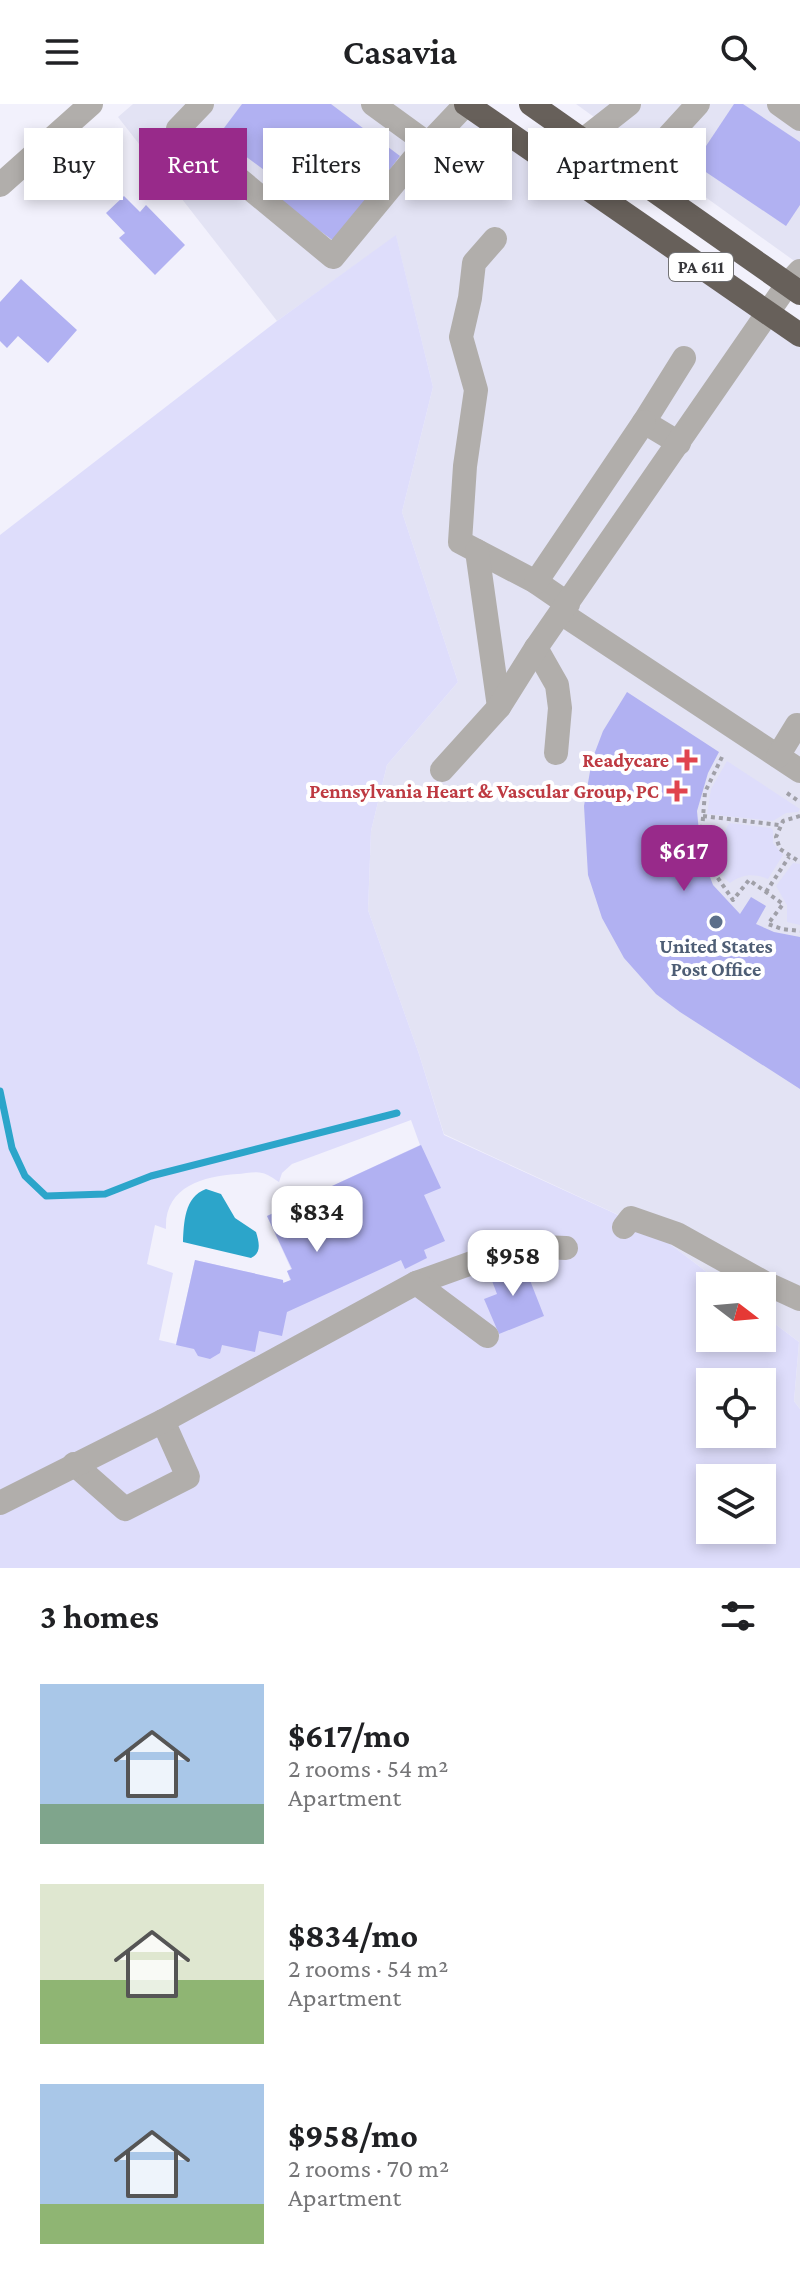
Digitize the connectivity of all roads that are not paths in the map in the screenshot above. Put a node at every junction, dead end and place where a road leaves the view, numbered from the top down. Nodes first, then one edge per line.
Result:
1 (91, 104) edge
2 (202, 104) edge
3 (373, 104) edge
4 (466, 104) edge
5 (529, 104) edge
6 (629, 104) edge
7 (698, 104) edge
8 (779, 104) edge
9 (800, 119) edge
10 (406, 128) edge
11 (443, 128) edge
12 (500, 128) edge
13 (505, 128) edge
14 (563, 128) edge
15 (599, 128) edge
16 (676, 128) edge
17 (512, 136) edge
18 (405, 171) edge
19 (0, 185) edge
20 (669, 200) edge
21 (495, 239) dead end
22 (796, 283) edge
23 (768, 313) junction
24 (800, 335) edge
25 (684, 358) dead end
26 (644, 422) junction
27 (679, 443) junction
28 (477, 551) junction
29 (536, 582) junction
30 (564, 609) junction
31 (536, 648) junction
32 (499, 707) junction
33 (797, 725) dead end
34 (556, 753) dead end
35 (778, 756) junction
36 (442, 770) dead end
37 (800, 771) edge
38 (624, 1227) dead end
39 (566, 1248) dead end
40 (416, 1283) junction
41 (800, 1299) edge
42 (487, 1336) dead end
43 (163, 1421) junction
44 (74, 1464) junction
45 (0, 1503) edge

1 - 19 street
2 - 18 street
3 - 10 street
4 - 11 street
4 - 12 highway, PA 611
5 - 13 highway
5 - 14 highway, PA 611
6 - 15 street
7 - 16 street
8 - 9 street
17 - 23 highway, PA 611
20 - 22 highway, PA 611
21 - 28 street
22 - 23 street
23 - 24 highway, PA 611
23 - 27 street
25 - 26 street
26 - 27 street
26 - 29 street
27 - 30 street
28 - 29 street
28 - 32 street
29 - 30 street
30 - 31 street
30 - 35 street
31 - 32 street
31 - 34 street
32 - 36 street
33 - 35 street
35 - 37 street
38 - 41 street
39 - 40 street
40 - 42 street
40 - 43 street
43 - 44 street
43 - 44 street
44 - 45 street

